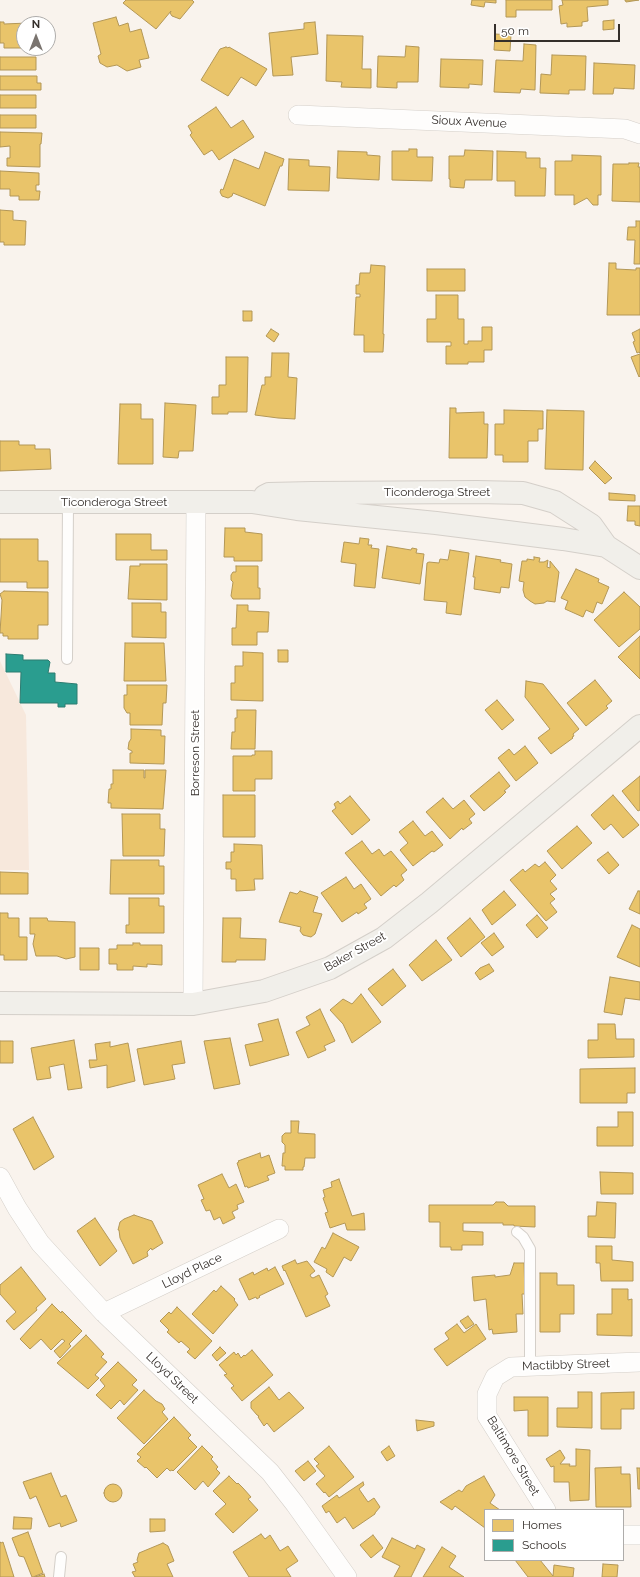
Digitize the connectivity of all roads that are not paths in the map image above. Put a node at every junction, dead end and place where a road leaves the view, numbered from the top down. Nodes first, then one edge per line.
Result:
1 (298, 115) dead end
2 (640, 134) edge
3 (0, 502) edge
4 (68, 502) junction
5 (196, 502) junction
6 (252, 502) junction
7 (606, 546) junction
8 (640, 568) edge
9 (67, 659) dead end
10 (640, 726) edge
11 (0, 1003) edge
12 (193, 1004) junction
13 (0, 1177) edge
14 (279, 1229) dead end
15 (517, 1232) dead end
16 (104, 1313) junction
17 (640, 1362) edge
18 (530, 1366) junction
19 (495, 1377) joint
20 (545, 1509) edge
21 (624, 1535) edge
22 (640, 1535) edge
23 (62, 1557) dead end
24 (59, 1577) edge
25 (347, 1577) edge

1 - 2 street, Sioux Avenue
3 - 4 street, Ticonderoga Street
4 - 5 street, Ticonderoga Street
4 - 9 lane
5 - 6 street, Ticonderoga Street
5 - 12 street, Borreson Street
6 - 7 street, Ticonderoga Street
6 - 7 street, Ticonderoga Street
7 - 8 street, Ticonderoga Street
10 - 12 street, Baker Street
11 - 12 street, Baker Street
13 - 16 street, Lloyd Street
14 - 16 street, Lloyd Place
15 - 18 lane
16 - 25 street, Lloyd Street
17 - 18 street, Mactibby Street
18 - 19 street, Mactibby Street
19 - 20 street, Baltimore Street
21 - 22 street
23 - 24 lane

